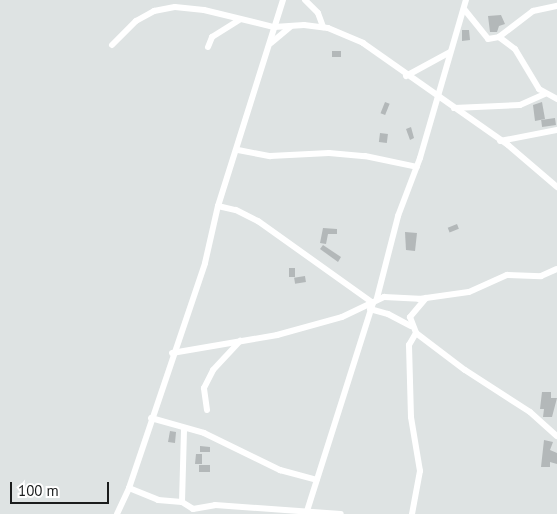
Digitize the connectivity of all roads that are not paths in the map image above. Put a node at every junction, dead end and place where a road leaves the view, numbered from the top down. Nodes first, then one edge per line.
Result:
1 (283, 0) edge
2 (305, 0) edge
3 (466, 0) edge
4 (557, 6) edge
5 (464, 9) junction
6 (239, 20) junction
7 (293, 26) junction
8 (274, 27) junction
9 (323, 27) junction
10 (499, 37) junction
11 (270, 44) junction
12 (112, 45) dead end
13 (208, 47) dead end
14 (451, 52) junction
15 (406, 76) junction
16 (545, 94) junction
17 (437, 97) junction
18 (557, 99) edge
19 (454, 108) junction
20 (557, 130) edge
21 (500, 141) junction
22 (238, 150) junction
23 (417, 167) junction
24 (557, 187) edge
25 (218, 206) junction
26 (557, 269) edge
27 (426, 298) junction
28 (373, 303) junction
29 (411, 326) junction
30 (416, 333) junction
31 (240, 341) junction
32 (172, 353) junction
33 (207, 410) dead end
34 (151, 418) junction
35 (184, 429) junction
36 (557, 436) edge
37 (317, 480) junction
38 (129, 488) junction
39 (182, 502) junction
40 (306, 513) edge
41 (117, 514) edge
42 (341, 514) edge
43 (412, 514) edge

1 - 8 street
2 - 9 street
3 - 5 street
4 - 10 street
5 - 10 street
5 - 14 street
6 - 8 street
6 - 12 street
6 - 13 street
7 - 8 street
7 - 9 street
7 - 11 street
8 - 11 street
9 - 15 street
10 - 16 street
11 - 22 street
14 - 15 street
14 - 17 street
15 - 17 street
16 - 18 street
16 - 19 street
17 - 19 street
17 - 23 street
19 - 21 street
20 - 21 street
21 - 24 street
22 - 23 street
22 - 25 street
23 - 28 street
25 - 28 street
25 - 32 street
26 - 27 street
27 - 28 street
27 - 29 street
28 - 29 street
28 - 31 street
28 - 37 street
29 - 30 street
30 - 36 street
30 - 43 street
31 - 32 street
31 - 33 street
32 - 34 street
34 - 35 street
34 - 38 street
35 - 37 street
35 - 39 street
37 - 40 street
38 - 39 street
38 - 41 street
39 - 40 street
40 - 42 street

